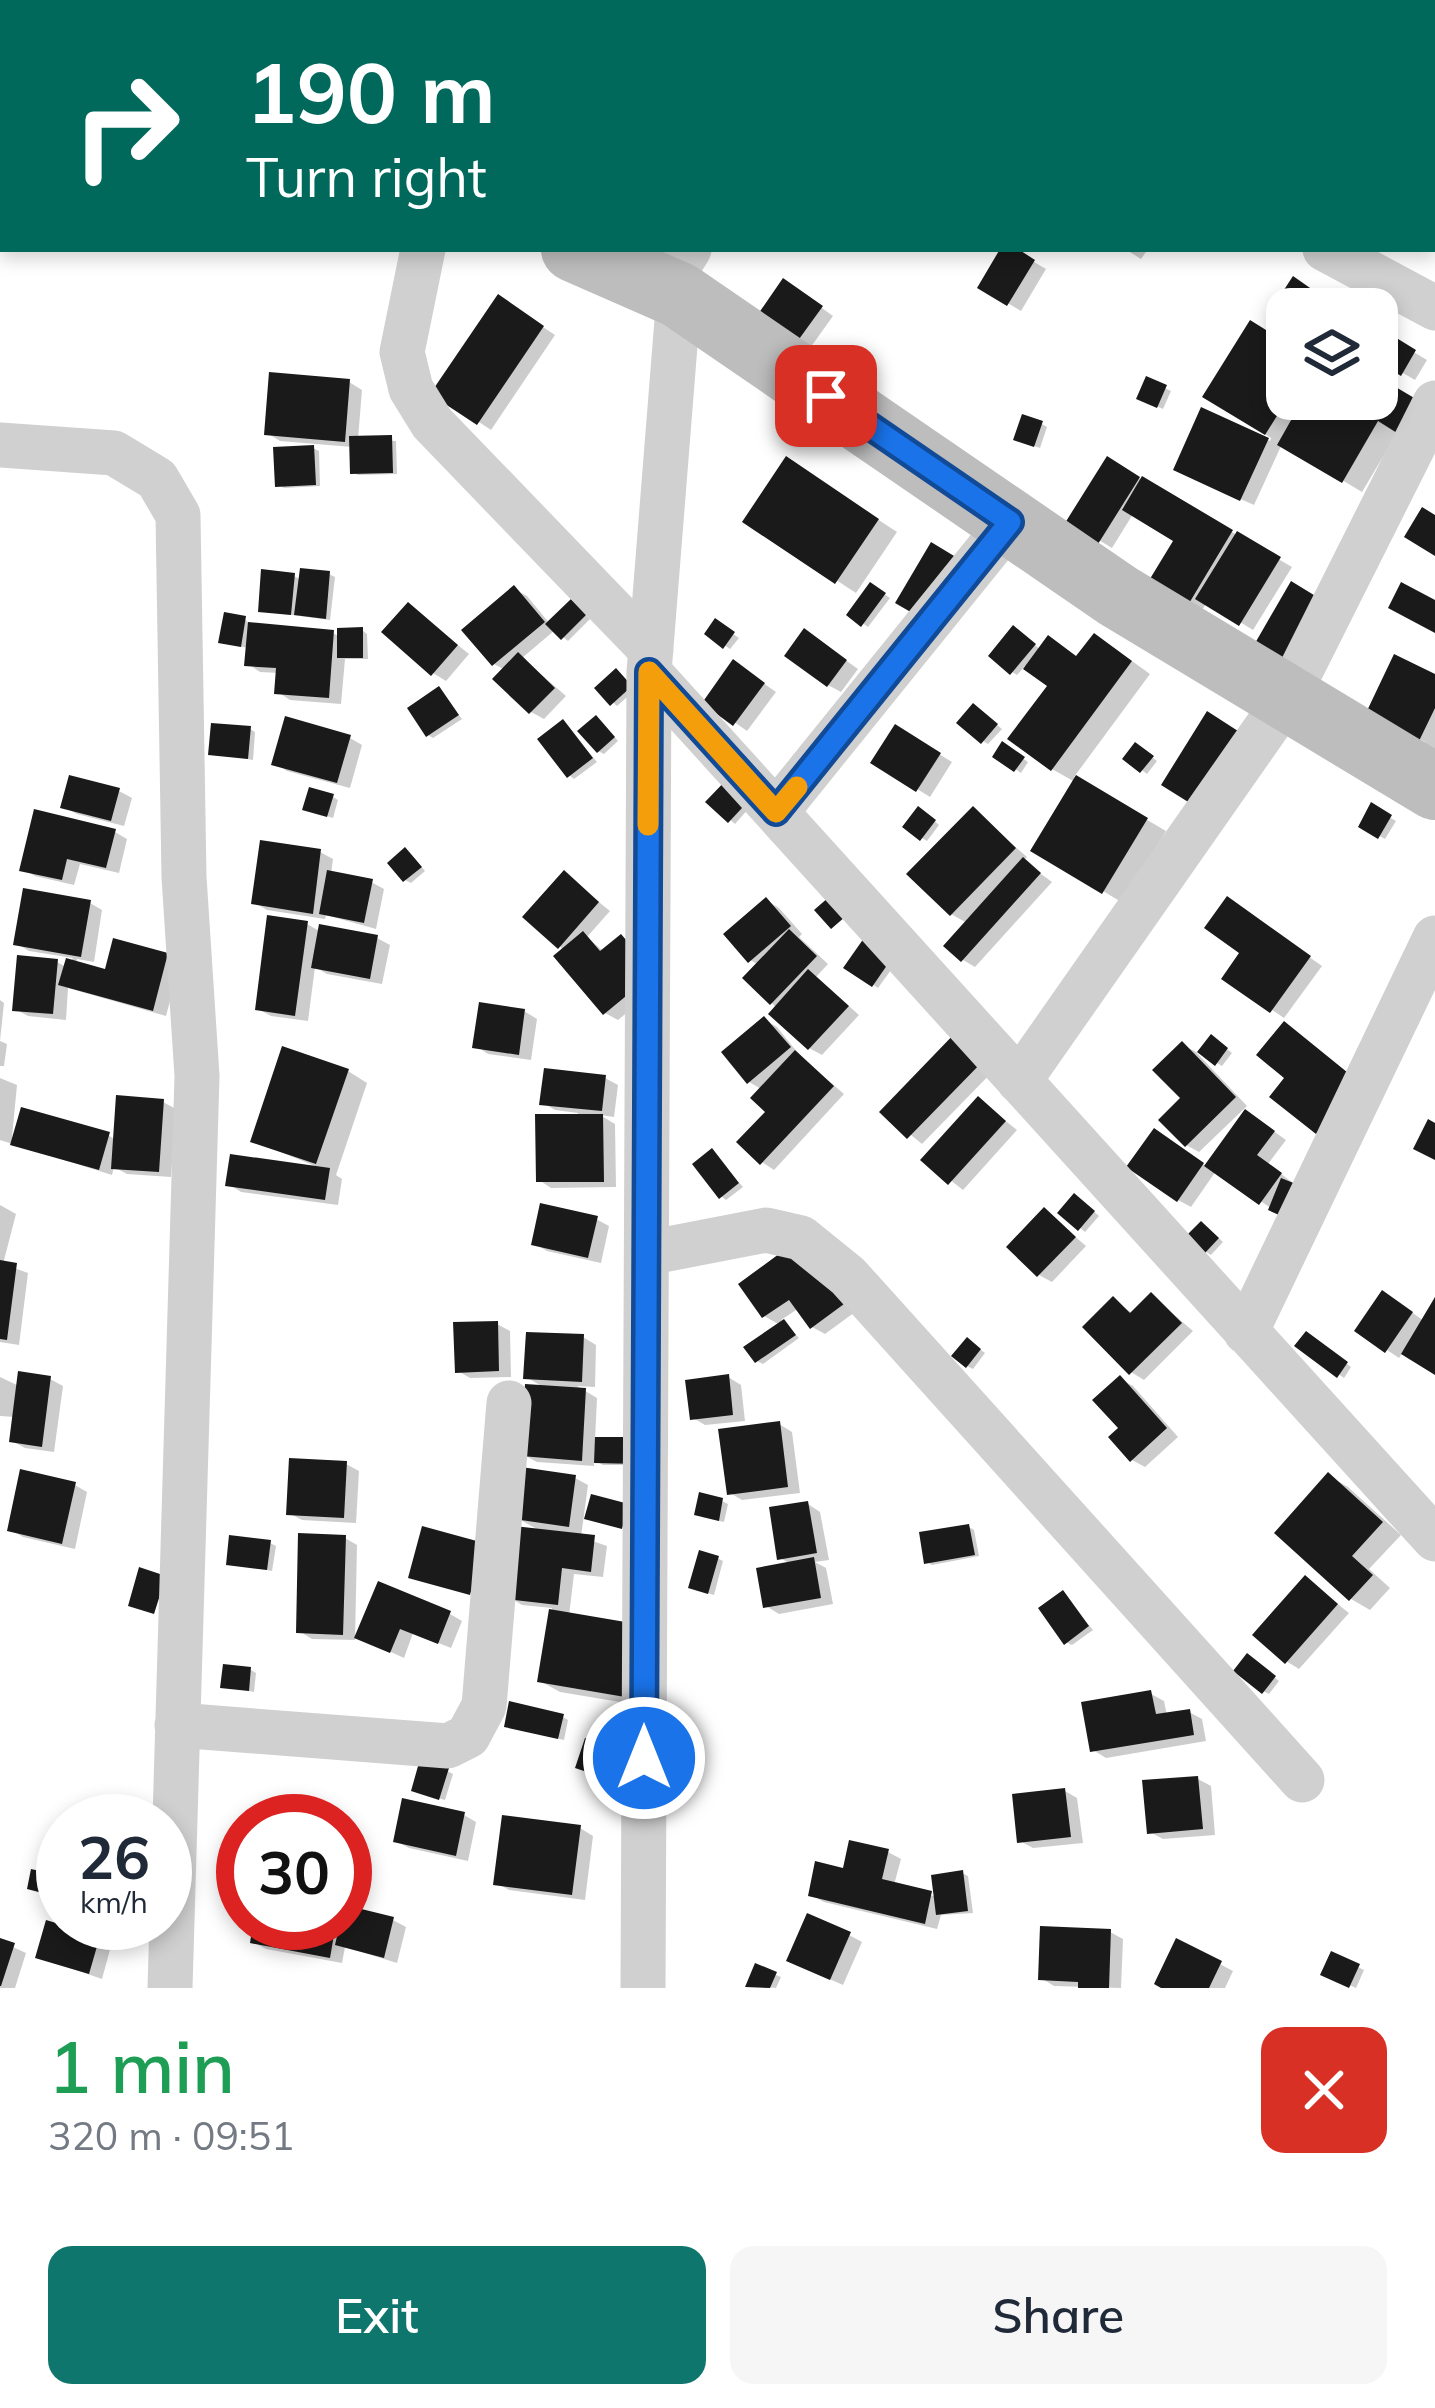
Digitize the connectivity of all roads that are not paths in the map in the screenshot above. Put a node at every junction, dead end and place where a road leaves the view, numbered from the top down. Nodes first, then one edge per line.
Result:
1 (422, 252) edge
2 (585, 252) edge
3 (1330, 252) edge
4 (678, 278) edge
5 (1435, 308) edge
6 (1435, 403) edge
7 (0, 445) edge
8 (1010, 522) junction
9 (650, 661) junction
10 (1287, 698) junction
11 (1435, 787) edge
12 (776, 812) junction
13 (1435, 938) edge
14 (1019, 1081) junction
15 (646, 1252) junction
16 (1246, 1332) junction
17 (509, 1403) dead end
18 (1435, 1539) edge
19 (177, 1725) junction
20 (1302, 1780) dead end
21 (170, 1988) edge
22 (643, 1988) edge

1 - 9 street
2 - 4 street
3 - 5 street
4 - 8 street
4 - 9 street
6 - 10 street
7 - 19 street
8 - 10 street
8 - 12 street
9 - 12 street
9 - 15 street
10 - 11 street
10 - 14 street
12 - 14 street
13 - 16 street
14 - 16 street
15 - 20 street
15 - 22 street
16 - 18 street
17 - 19 street
19 - 21 street

